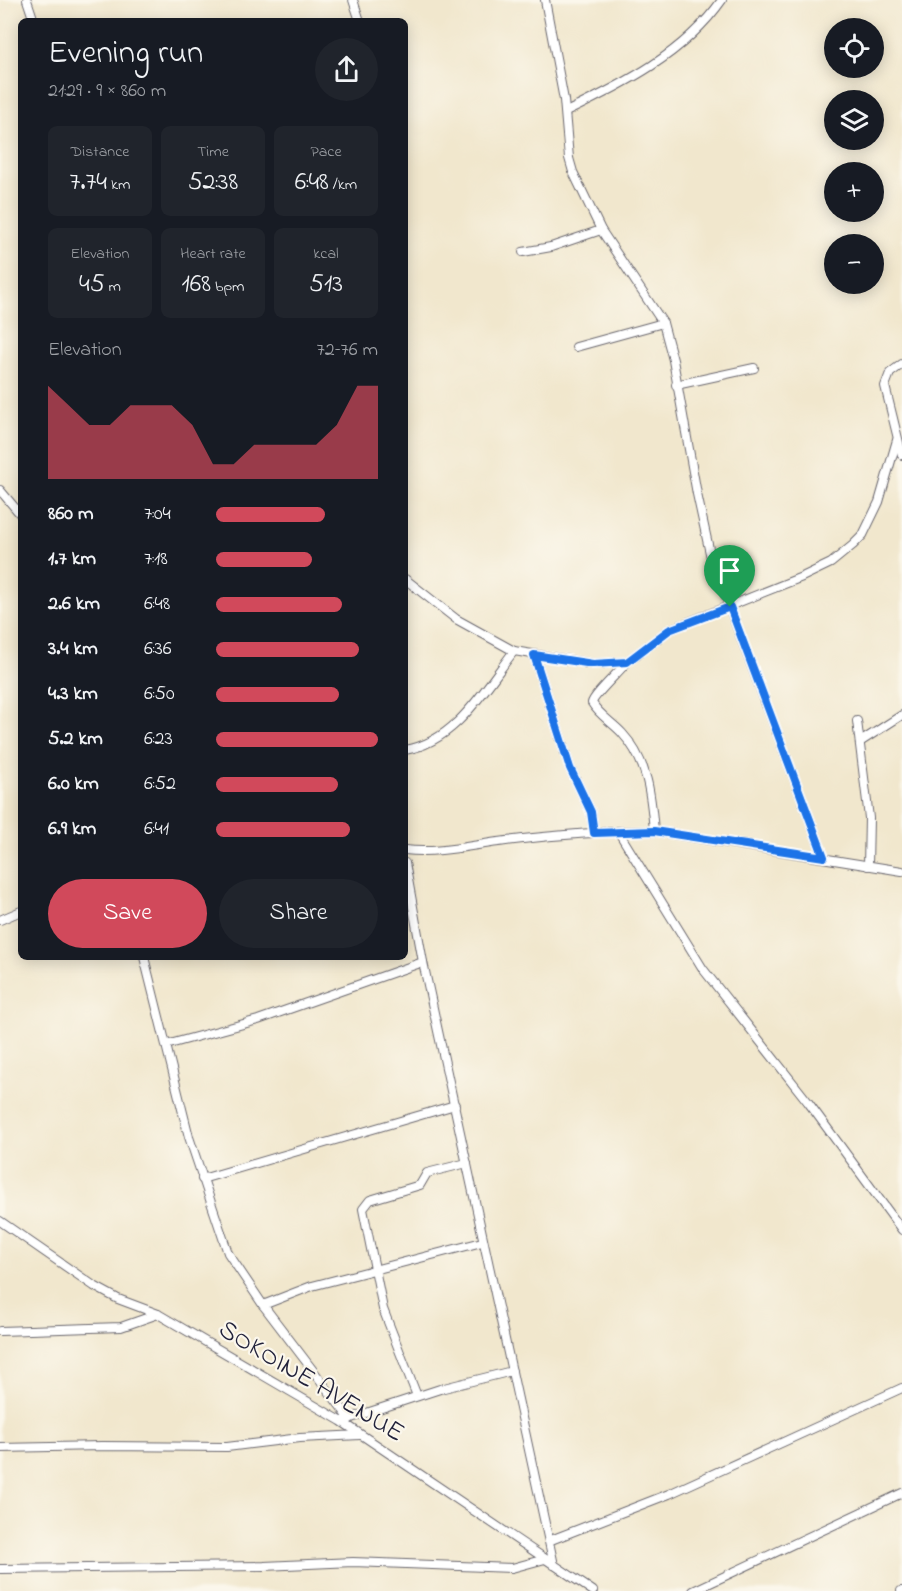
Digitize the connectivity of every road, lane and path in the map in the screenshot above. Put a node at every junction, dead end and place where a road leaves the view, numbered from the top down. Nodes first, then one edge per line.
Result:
1 (27, 0) edge
2 (353, 0) edge
3 (545, 0) edge
4 (722, 0) edge
5 (33, 18) edge
6 (359, 18) edge
7 (566, 112) junction
8 (601, 230) junction
9 (523, 252) dead end
10 (663, 323) junction
11 (576, 347) dead end
12 (902, 364) edge
13 (754, 369) dead end
14 (676, 385) junction
15 (897, 440) junction
16 (902, 455) edge
17 (0, 490) edge
18 (18, 511) edge
19 (408, 581) edge
20 (730, 607) junction
21 (514, 651) junction
22 (534, 655) junction
23 (627, 662) junction
24 (902, 715) edge
25 (857, 721) dead end
26 (860, 741) junction
27 (408, 749) edge
28 (618, 831) junction
29 (654, 831) junction
30 (594, 833) junction
31 (408, 850) edge
32 (824, 857) junction
33 (868, 866) junction
34 (902, 871) edge
35 (408, 879) edge
36 (18, 912) edge
37 (0, 920) edge
38 (145, 960) edge
39 (423, 962) junction
40 (166, 1045) junction
41 (455, 1105) junction
42 (467, 1162) junction
43 (202, 1179) junction
44 (0, 1221) edge
45 (902, 1230) edge
46 (482, 1242) junction
47 (375, 1268) junction
48 (263, 1305) junction
49 (158, 1314) junction
50 (0, 1331) edge
51 (512, 1371) junction
52 (902, 1388) edge
53 (417, 1396) junction
54 (350, 1419) junction
55 (341, 1421) junction
56 (360, 1435) junction
57 (0, 1448) edge
58 (902, 1493) edge
59 (551, 1540) junction
60 (545, 1559) junction
61 (555, 1565) junction
62 (0, 1569) edge
63 (593, 1591) edge
64 (693, 1591) edge

1 - 5 street
2 - 6 street
3 - 7 street
4 - 7 street
7 - 8 street
8 - 9 street
8 - 10 street
10 - 11 street
10 - 14 street
12 - 15 street
13 - 14 street
14 - 20 street
15 - 16 street
15 - 20 street
17 - 18 street
19 - 21 street
20 - 23 street
20 - 32 street
21 - 22 street
21 - 27 street
22 - 23 street
22 - 30 street
23 - 29 street
24 - 26 street
25 - 26 street
26 - 33 street
28 - 29 street
28 - 30 street
28 - 45 street
29 - 32 street
30 - 31 street
32 - 33 street
33 - 34 street
35 - 39 street
36 - 37 street
38 - 40 street
39 - 40 street
39 - 41 street
40 - 43 street
41 - 42 street
41 - 43 street
42 - 46 street
42 - 47 street
43 - 48 street
44 - 49 street, SOKOINE AVENUE
46 - 47 street
46 - 51 street
47 - 48 street
47 - 53 street
48 - 54 street
49 - 50 street
49 - 55 street, SOKOINE AVENUE
51 - 53 street
51 - 59 street
52 - 59 street
53 - 54 street
54 - 55 street
55 - 56 street, SOKOINE AVENUE
56 - 57 street
56 - 60 street, SOKOINE AVENUE
58 - 64 street
59 - 61 street
60 - 61 street, SOKOINE AVENUE
60 - 62 street
61 - 63 street, SOKOINE AVENUE

